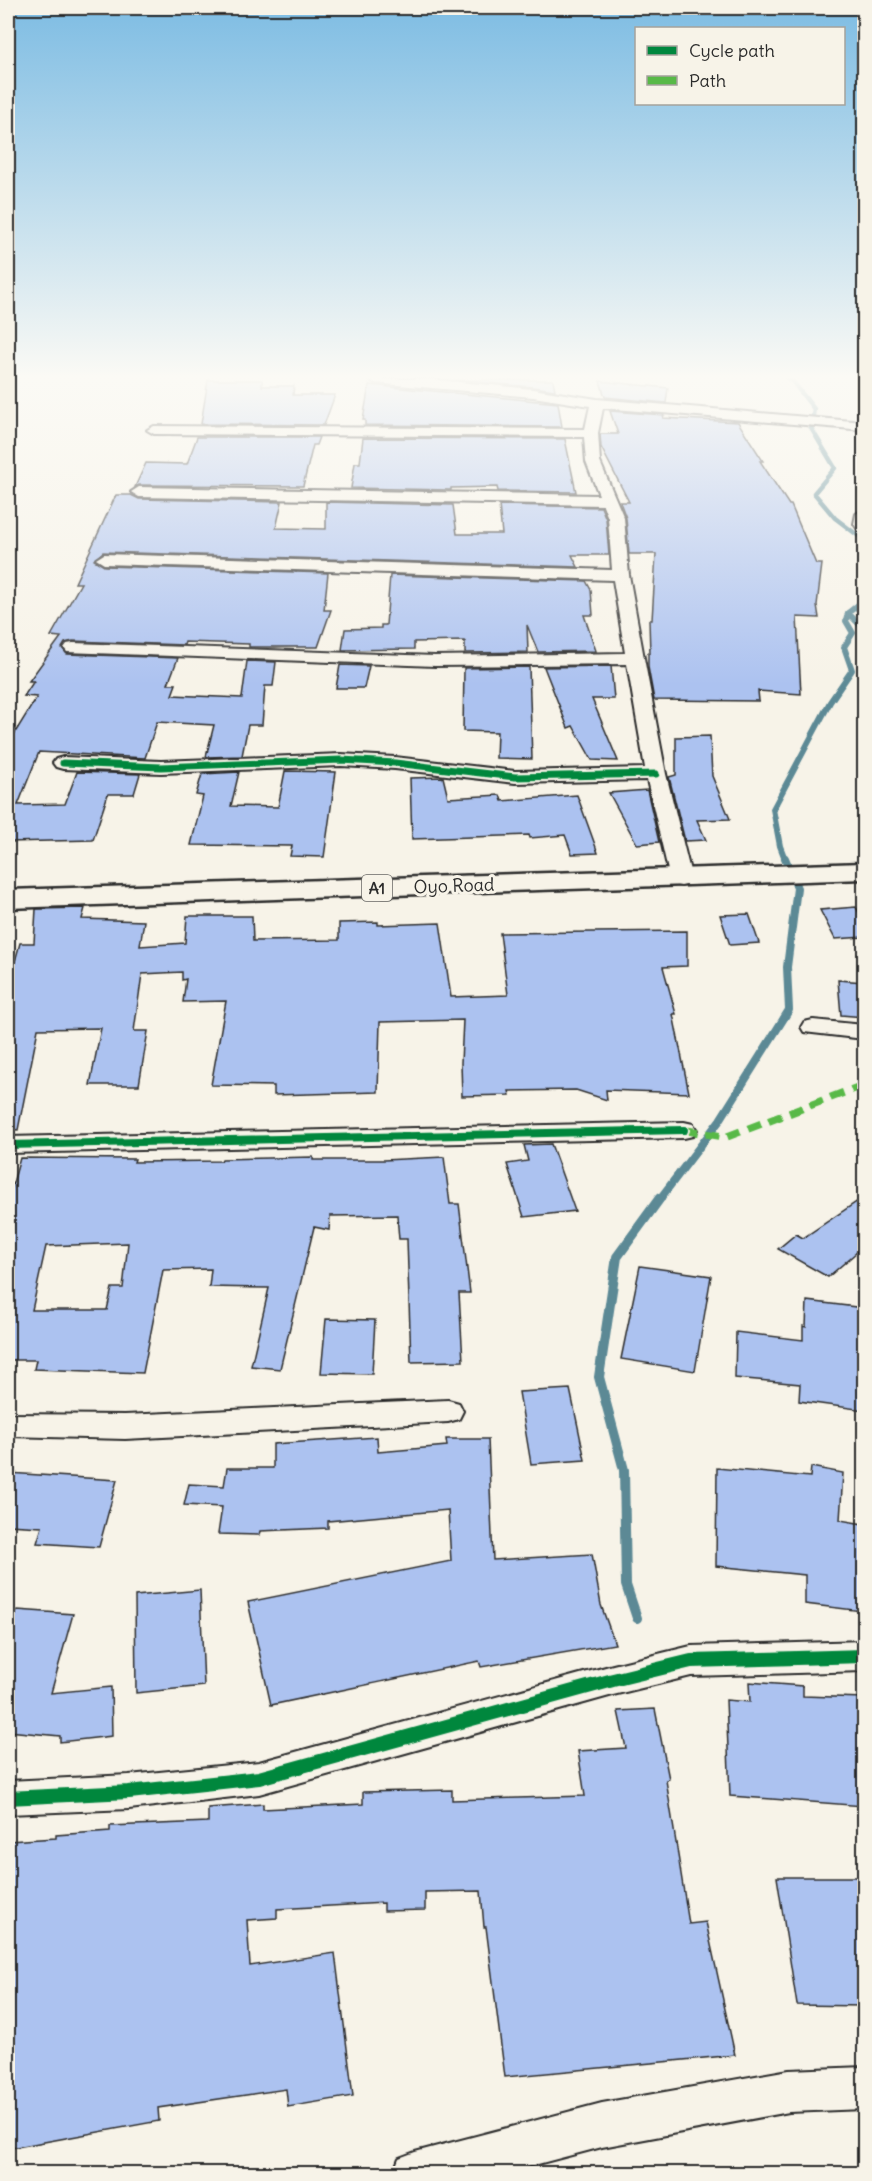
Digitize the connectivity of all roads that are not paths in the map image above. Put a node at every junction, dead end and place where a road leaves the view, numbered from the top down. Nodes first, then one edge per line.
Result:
1 (601, 481) edge
2 (139, 492) dead end
3 (609, 500) junction
4 (864, 514) edge
5 (864, 527) edge
6 (104, 560) dead end
7 (621, 575) junction
8 (73, 648) dead end
9 (634, 658) junction
10 (63, 763) dead end
11 (656, 774) junction
12 (864, 871) edge
13 (681, 879) junction
14 (8, 899) edge
15 (813, 1027) dead end
16 (864, 1032) edge
17 (684, 1130) dead end
18 (8, 1144) edge
19 (448, 1411) dead end
20 (8, 1425) edge
21 (864, 1656) edge
22 (8, 1798) edge
23 (864, 2088) edge
24 (415, 2174) edge

1 - 3 street
2 - 3 street
3 - 7 street
4 - 5 street
6 - 7 street
7 - 9 street
8 - 9 street
9 - 11 street
10 - 11 street
11 - 13 street
12 - 13 highway, Oyo Road / A1
13 - 14 highway, Oyo Road / A1
15 - 16 street
17 - 18 street
19 - 20 street
21 - 22 street
23 - 24 street

